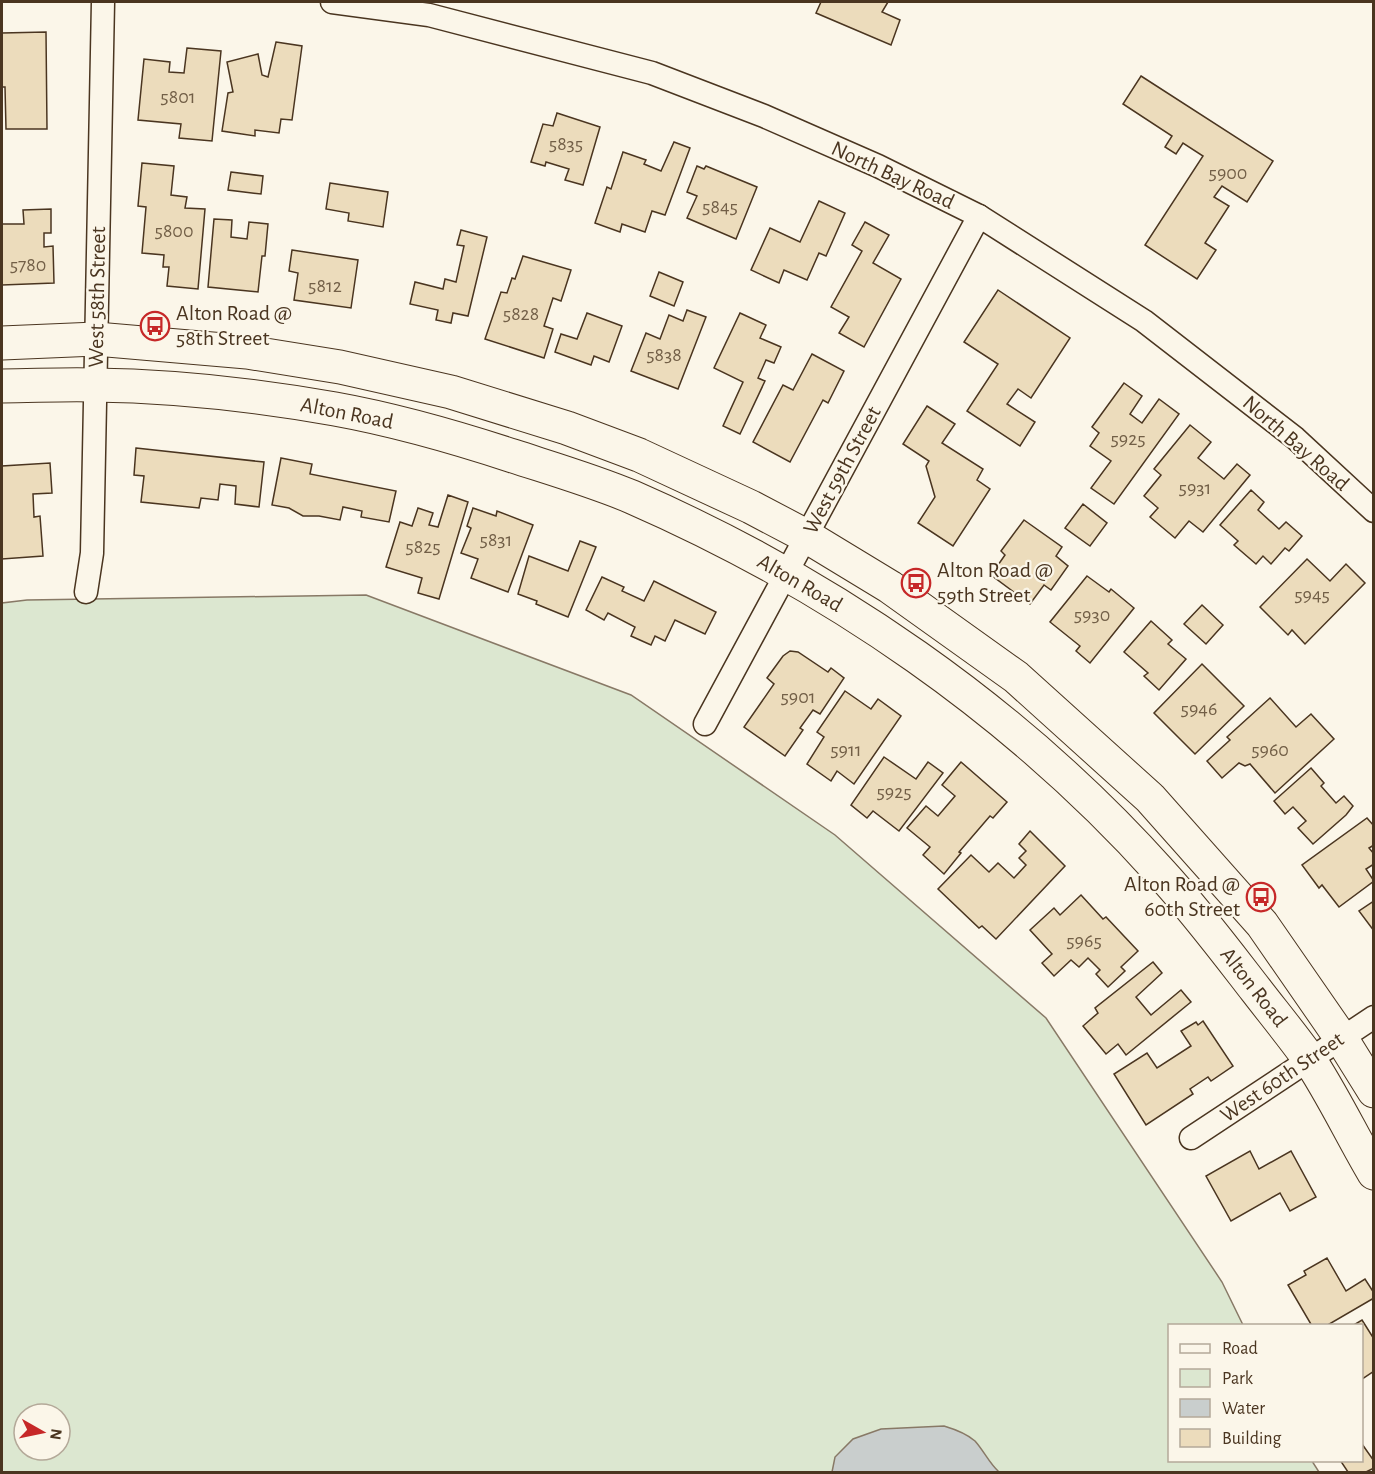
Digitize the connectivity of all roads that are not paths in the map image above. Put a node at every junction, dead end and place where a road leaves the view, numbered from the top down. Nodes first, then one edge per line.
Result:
1 (103, 2) edge
2 (332, 2) edge
3 (979, 216) junction
4 (96, 339) junction
5 (2, 343) edge
6 (96, 385) junction
7 (2, 386) edge
8 (1374, 512) edge
9 (806, 536) junction
10 (786, 575) junction
11 (86, 591) dead end
12 (705, 724) dead end
13 (1374, 1017) edge
14 (1341, 1038) junction
15 (1309, 1059) junction
16 (1374, 1090) edge
17 (1191, 1138) dead end
18 (1374, 1173) edge

1 - 4 street, West 58th Street
2 - 3 street, North Bay Road
3 - 8 street, North Bay Road
3 - 9 street, West 59th Street
4 - 5 main road, Alton Road
4 - 6 street, West 58th Street
4 - 9 main road, Alton Road
6 - 7 main road, Alton Road
6 - 10 main road, Alton Road
6 - 11 street, West 58th Street
9 - 10 street, West 59th Street
9 - 14 main road, Alton Road
10 - 12 street, West 59th Street
10 - 15 main road, Alton Road
13 - 14 street, West 60th Street
14 - 15 street, West 60th Street
14 - 16 main road, Alton Road
15 - 17 street, West 60th Street
15 - 18 main road, Alton Road

